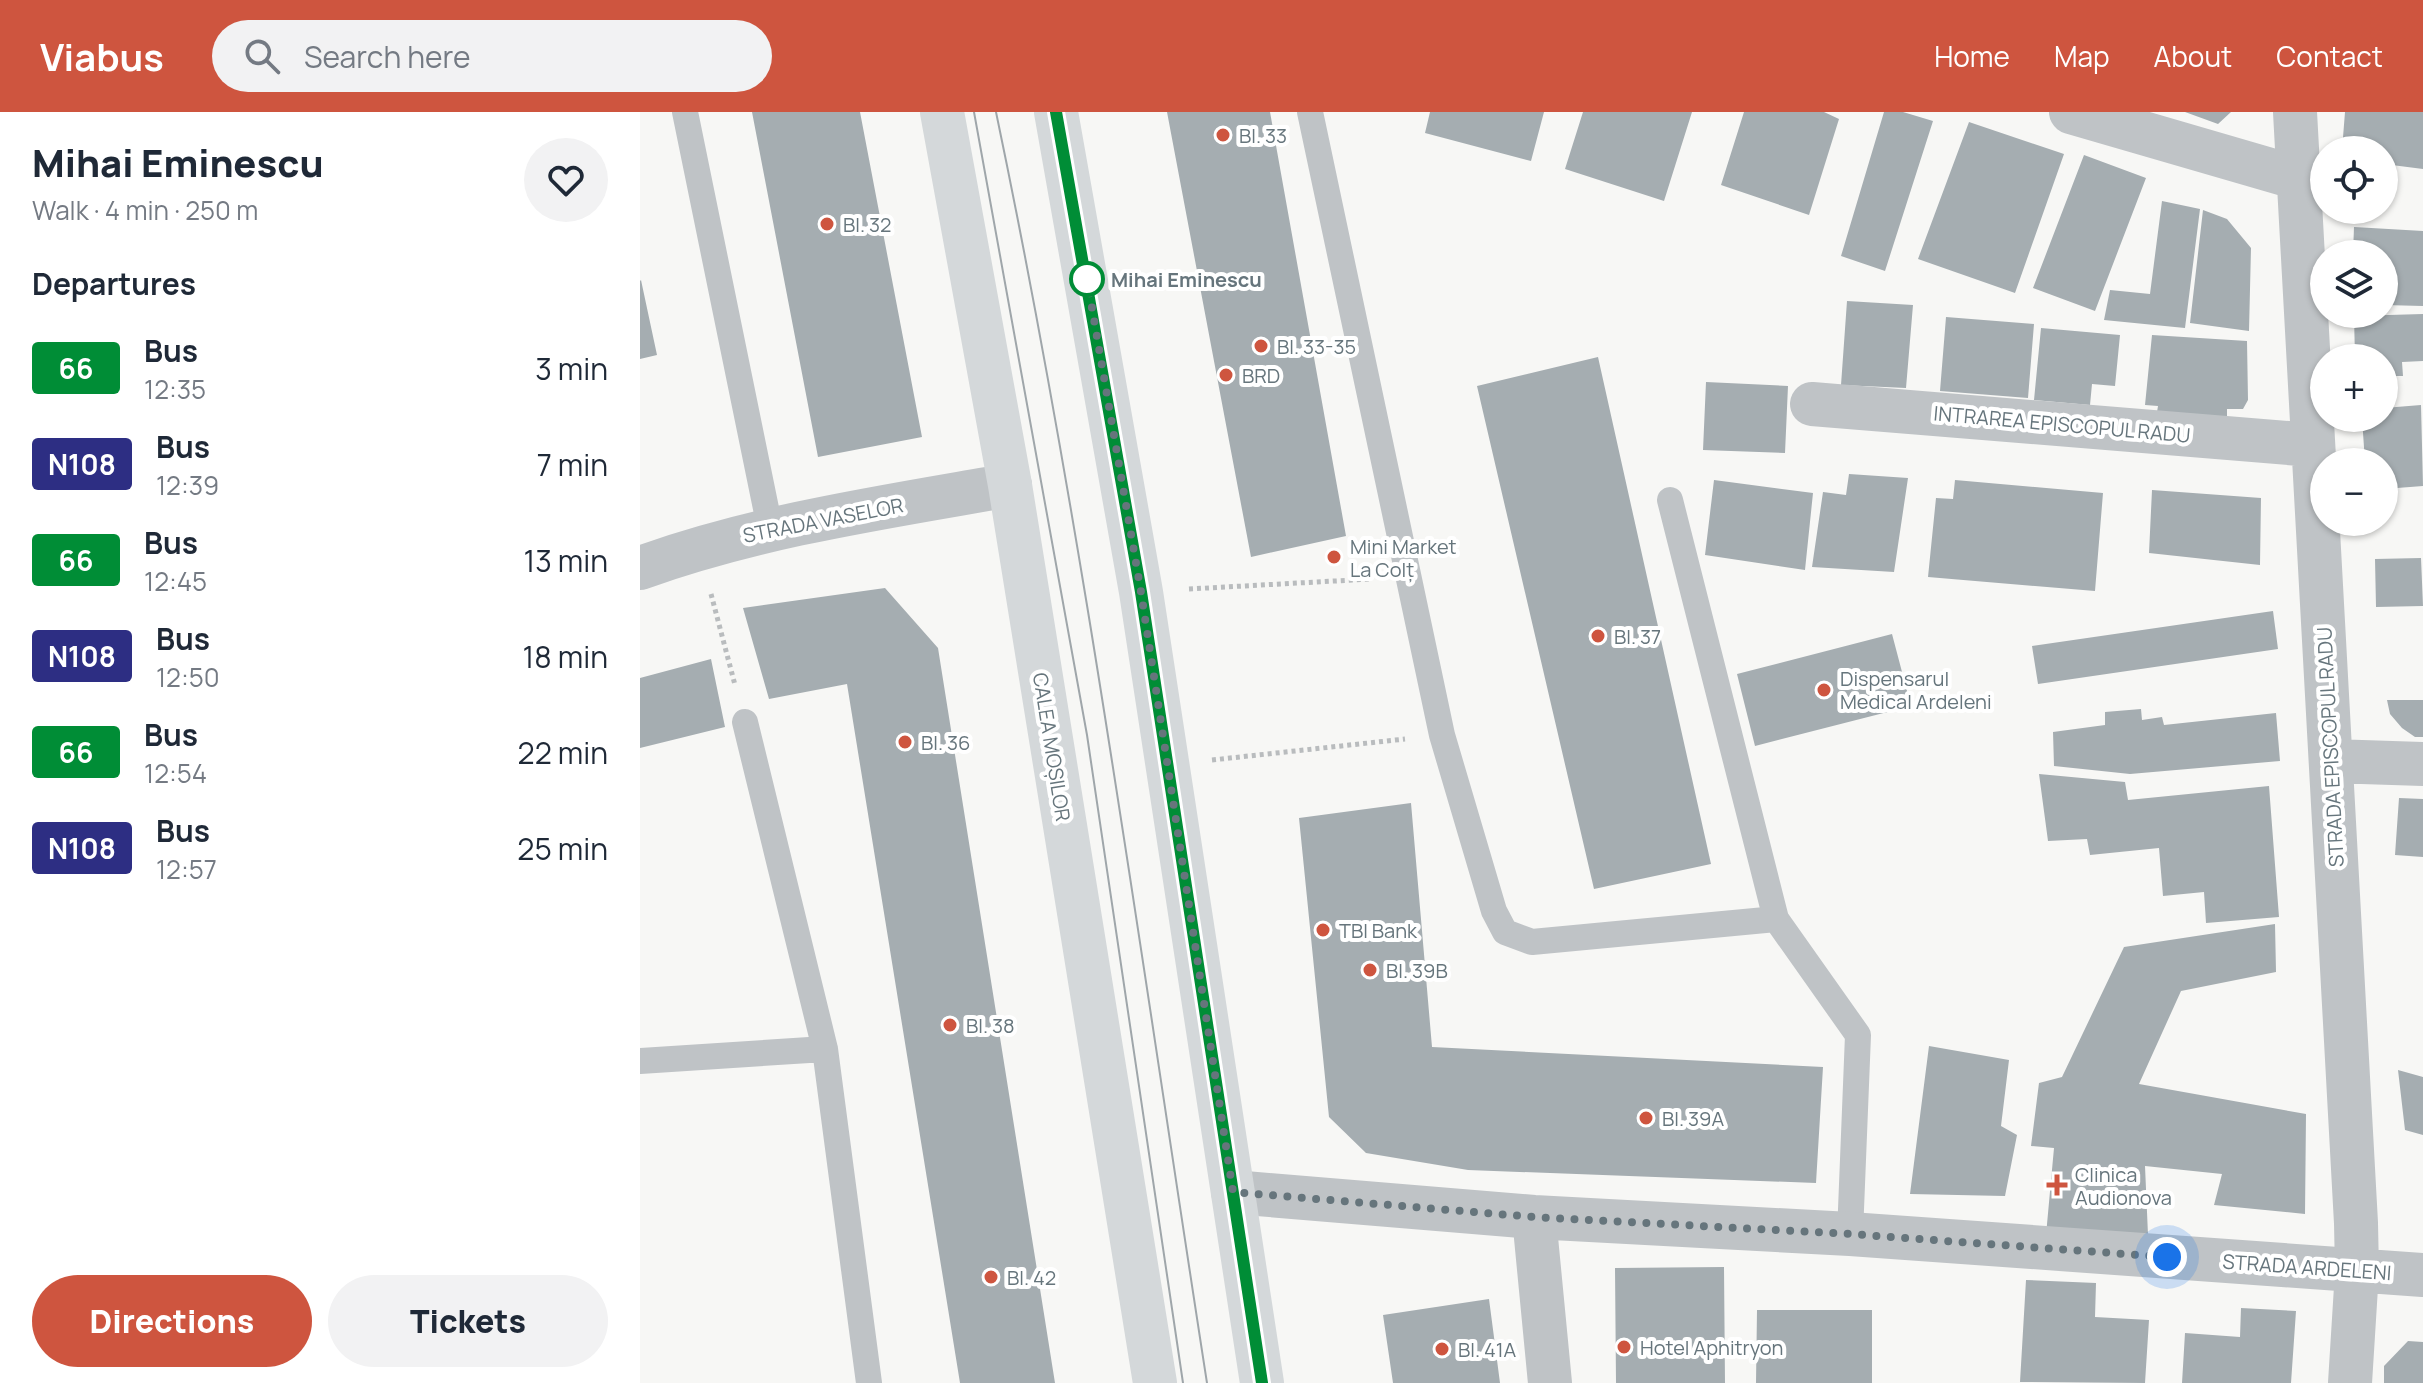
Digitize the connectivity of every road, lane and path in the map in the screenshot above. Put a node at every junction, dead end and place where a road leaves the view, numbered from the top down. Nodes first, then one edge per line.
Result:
1 (685, 112) edge
2 (942, 112) edge
3 (1056, 112) edge
4 (1310, 112) edge
5 (2071, 112) edge
6 (2295, 112) edge
7 (2298, 178) junction
8 (1812, 404) dead end
9 (2312, 445) junction
10 (1010, 485) junction
11 (1670, 500) dead end
12 (770, 528) junction
13 (699, 547) junction
14 (640, 568) edge
15 (1408, 576) junction
16 (1141, 592) junction
17 (745, 722) joint
18 (1442, 735) junction
19 (2331, 761) junction
20 (2423, 764) edge
21 (1167, 765) junction
22 (1776, 919) junction
23 (825, 1049) junction
24 (640, 1061) edge
25 (1233, 1192) junction
26 (1534, 1217) junction
27 (1850, 1234) junction
28 (2357, 1271) junction
29 (2423, 1275) edge
30 (869, 1383) edge
31 (1155, 1383) edge
32 (1262, 1383) edge
33 (1550, 1383) edge
34 (2350, 1383) edge

1 - 12 lane
2 - 10 main road, CALEA MOȘILOR
3 - 16 main road
4 - 15 lane
5 - 7 street
6 - 7 street, STRADA EPISCOPUL RADU
7 - 9 street, STRADA EPISCOPUL RADU
8 - 9 street, INTRAREA EPISCOPUL RADU
9 - 19 street, STRADA EPISCOPUL RADU
10 - 12 street, STRADA VASELOR
10 - 31 main road, CALEA MOȘILOR
11 - 22 lane
12 - 13 street, STRADA VASELOR
13 - 14 street, STRADA VASELOR
13 - 17 path
15 - 16 path
15 - 18 lane
16 - 21 main road
17 - 23 lane
18 - 21 path
18 - 22 lane
19 - 20 street
19 - 28 street, STRADA EPISCOPUL RADU
21 - 25 main road
22 - 27 lane
23 - 24 lane
23 - 30 lane
25 - 26 street, STRADA ARDELENI
25 - 32 main road
26 - 27 street, STRADA ARDELENI
26 - 33 street
27 - 28 street, STRADA ARDELENI
28 - 29 street, STRADA ARDELENI
28 - 34 street, STRADA EPISCOPUL RADU

